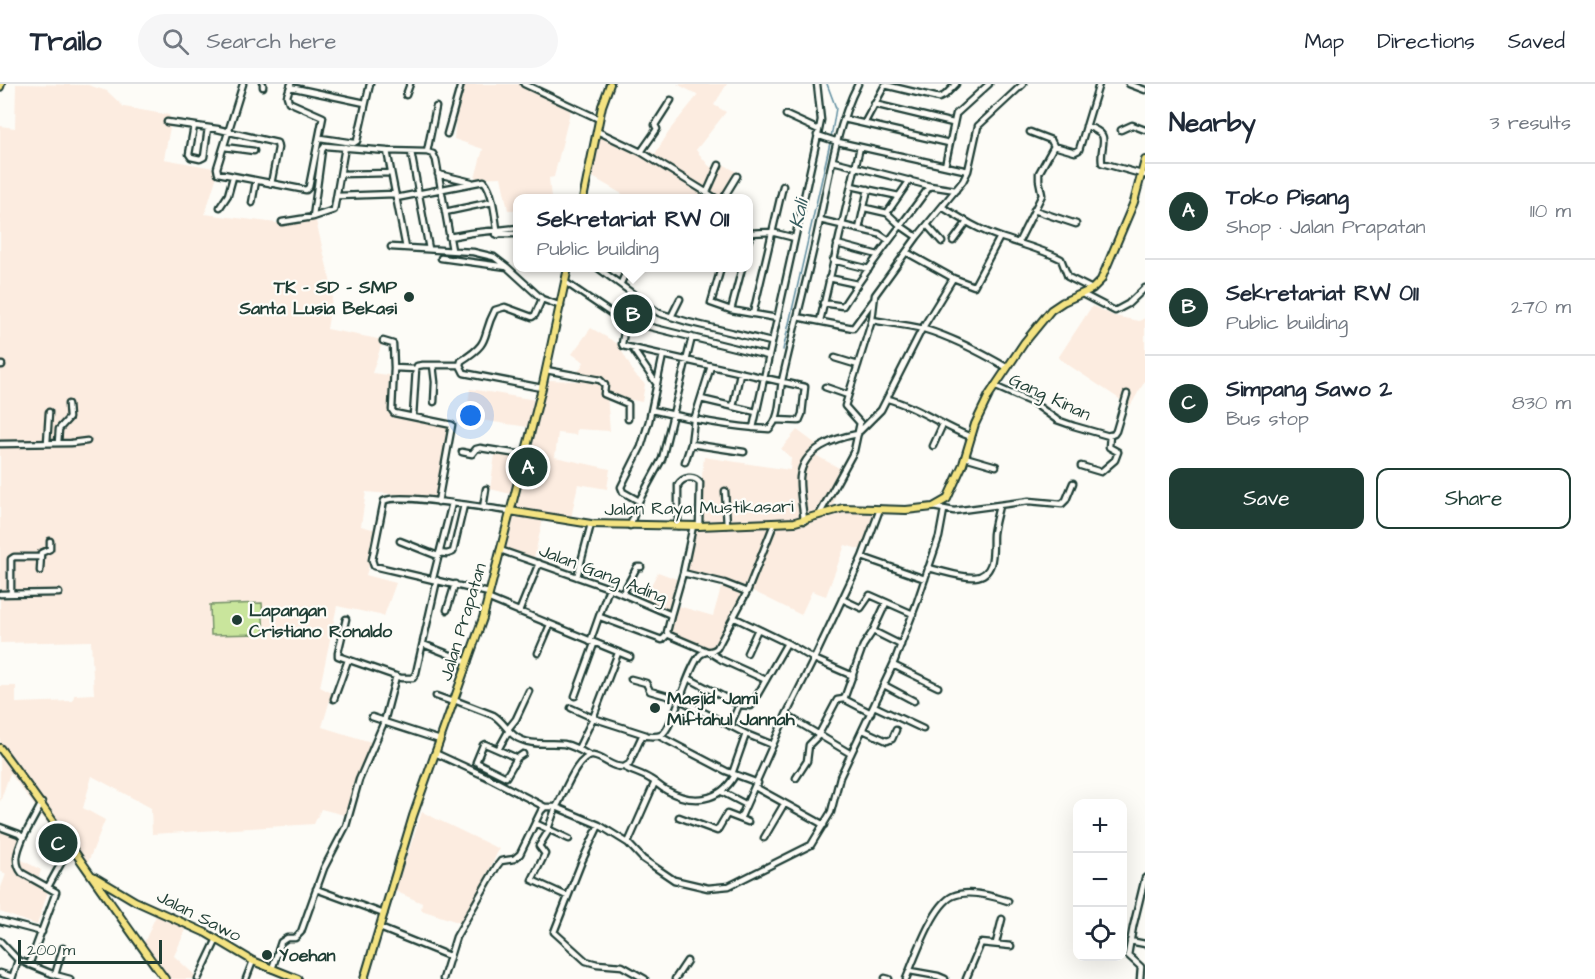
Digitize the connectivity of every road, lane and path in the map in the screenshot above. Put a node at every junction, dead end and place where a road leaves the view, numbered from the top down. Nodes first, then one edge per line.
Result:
1 (243, 84) edge
2 (370, 84) edge
3 (410, 84) edge
4 (461, 84) edge
5 (524, 84) edge
6 (610, 84) edge
7 (817, 84) edge
8 (858, 84) edge
9 (956, 84) edge
10 (989, 84) edge
11 (1023, 84) edge
12 (1099, 84) edge
13 (1129, 84) edge
14 (290, 85) edge
15 (885, 85) edge
16 (536, 86) edge
17 (1145, 90) edge
18 (406, 95) dead end
19 (670, 100) dead end
20 (365, 103) junction
21 (874, 104) junction
22 (436, 107) dead end
23 (786, 116) dead end
24 (599, 119) junction
25 (844, 119) junction
26 (167, 122) dead end
27 (865, 122) junction
28 (953, 123) junction
29 (194, 126) junction
30 (1086, 126) junction
31 (208, 128) junction
32 (1121, 130) dead end
33 (1145, 130) edge
34 (597, 131) junction
35 (228, 132) junction
36 (1030, 132) dead end
37 (818, 133) junction
38 (447, 134) dead end
39 (320, 138) junction
40 (833, 140) junction
41 (950, 143) junction
42 (1054, 146) junction
43 (224, 147) junction
44 (345, 147) junction
45 (860, 147) junction
46 (254, 152) dead end
47 (387, 152) junction
48 (411, 152) junction
49 (428, 152) junction
50 (640, 152) junction
51 (1145, 160) edge
52 (833, 161) junction
53 (719, 165) dead end
54 (855, 166) junction
55 (945, 166) junction
56 (968, 171) junction
57 (391, 173) junction
58 (342, 174) junction
59 (438, 174) junction
60 (1143, 175) edge
61 (737, 176) dead end
62 (233, 177) junction
63 (910, 180) junction
64 (255, 181) junction
65 (474, 183) junction
66 (271, 184) junction
67 (783, 186) dead end
68 (851, 186) junction
69 (930, 186) junction
70 (440, 189) junction
71 (868, 189) junction
72 (956, 190) junction
73 (707, 192) junction
74 (419, 194) junction
75 (584, 194) edge
76 (710, 194) edge
77 (726, 194) edge
78 (337, 196) junction
79 (396, 196) junction
80 (899, 196) junction
81 (492, 202) junction
82 (252, 203) dead end
83 (220, 207) dead end
84 (942, 207) junction
85 (864, 208) junction
86 (1034, 210) junction
87 (444, 212) junction
88 (887, 213) junction
89 (313, 217) junction
90 (820, 220) junction
91 (282, 222) dead end
92 (967, 222) junction
93 (1076, 224) dead end
94 (842, 225) junction
95 (927, 225) junction
96 (901, 226) junction
97 (513, 229) edge
98 (859, 229) junction
99 (497, 232) junction
100 (773, 232) junction
101 (753, 233) edge
102 (513, 234) edge
103 (449, 237) junction
104 (917, 237) junction
105 (1000, 237) junction
106 (795, 238) junction
107 (888, 240) junction
108 (953, 241) dead end
109 (942, 242) dead end
110 (1019, 242) junction
111 (837, 244) junction
112 (391, 247) dead end
113 (406, 248) junction
114 (429, 249) junction
115 (452, 250) junction
116 (906, 252) junction
117 (878, 255) junction
118 (441, 258) dead end
119 (833, 260) junction
120 (507, 267) junction
121 (869, 269) junction
122 (567, 272) edge
123 (605, 272) edge
124 (626, 272) edge
125 (720, 272) edge
126 (741, 272) edge
127 (829, 278) junction
128 (953, 278) junction
129 (565, 282) junction
130 (621, 283) junction
131 (857, 284) junction
132 (1145, 288) edge
133 (1092, 289) junction
134 (1082, 293) junction
135 (874, 298) junction
136 (542, 299) junction
137 (680, 299) dead end
138 (823, 303) junction
139 (561, 306) junction
140 (731, 310) junction
141 (753, 314) junction
142 (797, 316) junction
143 (671, 317) junction
144 (777, 318) junction
145 (872, 320) junction
146 (626, 321) junction
147 (820, 321) junction
148 (922, 329) junction
149 (692, 337) junction
150 (383, 341) dead end
151 (771, 344) junction
152 (632, 348) junction
153 (769, 354) junction
154 (663, 355) junction
155 (835, 358) dead end
156 (686, 361) junction
157 (433, 365) junction
158 (460, 365) junction
159 (858, 365) junction
160 (711, 366) junction
161 (1006, 367) junction
162 (394, 368) junction
163 (416, 369) junction
164 (546, 370) junction
165 (740, 373) junction
166 (765, 379) junction
167 (779, 382) junction
168 (656, 383) junction
169 (994, 386) junction
170 (542, 387) junction
171 (825, 387) dead end
172 (1127, 394) dead end
173 (848, 395) junction
174 (701, 399) junction
175 (888, 399) junction
176 (434, 402) dead end
177 (68, 404) dead end
178 (733, 407) junction
179 (652, 410) junction
180 (49, 412) dead end
181 (756, 412) junction
182 (673, 415) junction
183 (412, 416) junction
184 (628, 419) dead end
185 (694, 420) junction
186 (776, 420) junction
187 (943, 423) junction
188 (753, 428) junction
189 (858, 433) junction
190 (1110, 435) junction
191 (971, 437) junction
192 (87, 441) dead end
193 (47, 443) junction
194 (58, 443) junction
195 (0, 444) edge
196 (691, 444) junction
197 (933, 446) dead end
198 (462, 452) dead end
199 (744, 452) dead end
200 (524, 455) junction
201 (966, 457) junction
202 (684, 462) dead end
203 (996, 466) dead end
204 (1081, 466) dead end
205 (1073, 483) dead end
206 (486, 489) dead end
207 (725, 491) dead end
208 (639, 501) junction
209 (438, 502) junction
210 (452, 503) junction
211 (464, 505) junction
212 (999, 506) junction
213 (933, 507) junction
214 (483, 508) junction
215 (880, 509) junction
216 (944, 510) junction
217 (510, 511) junction
218 (819, 515) junction
219 (804, 520) junction
220 (591, 524) junction
221 (774, 524) junction
222 (726, 525) junction
223 (630, 526) junction
224 (678, 526) junction
225 (696, 526) junction
226 (50, 541) dead end
227 (400, 541) dead end
228 (500, 550) junction
229 (439, 554) junction
230 (41, 556) junction
231 (862, 557) junction
232 (539, 563) junction
233 (641, 567) dead end
234 (928, 568) junction
235 (40, 572) dead end
236 (683, 573) junction
237 (577, 577) junction
238 (435, 579) junction
239 (924, 579) junction
240 (455, 584) junction
241 (609, 588) junction
242 (59, 592) dead end
243 (747, 592) junction
244 (623, 593) junction
245 (0, 594) edge
246 (11, 594) junction
247 (488, 595) junction
248 (842, 600) junction
249 (886, 603) junction
250 (447, 610) dead end
251 (519, 612) junction
252 (913, 614) junction
253 (671, 615) junction
254 (600, 617) junction
255 (733, 617) junction
256 (346, 619) dead end
257 (550, 626) junction
258 (758, 629) junction
259 (873, 631) junction
260 (668, 634) junction
261 (592, 643) junction
262 (787, 643) junction
263 (423, 644) junction
264 (901, 645) junction
265 (709, 652) junction
266 (538, 653) dead end
267 (618, 653) junction
268 (747, 653) dead end
269 (630, 657) dead end
270 (814, 659) junction
271 (348, 660) junction
272 (468, 662) junction
273 (893, 665) junction
274 (396, 676) junction
275 (853, 676) junction
276 (688, 678) junction
277 (632, 679) dead end
278 (766, 680) junction
279 (884, 685) junction
280 (938, 687) dead end
281 (529, 691) dead end
282 (436, 696) dead end
283 (575, 696) dead end
284 (334, 699) dead end
285 (678, 699) junction
286 (844, 699) junction
287 (454, 701) junction
288 (914, 701) dead end
289 (739, 705) junction
290 (874, 706) junction
291 (571, 708) dead end
292 (871, 713) junction
293 (786, 715) junction
294 (372, 717) dead end
295 (593, 718) junction
296 (384, 721) junction
297 (730, 726) junction
298 (924, 729) dead end
299 (508, 730) junction
300 (863, 730) junction
301 (896, 730) dead end
302 (746, 734) junction
303 (646, 735) junction
304 (659, 736) junction
305 (818, 736) junction
306 (440, 740) junction
307 (773, 745) junction
308 (0, 748) edge
309 (499, 748) junction
310 (578, 748) junction
311 (435, 753) junction
312 (523, 754) dead end
313 (851, 754) junction
314 (590, 756) junction
315 (517, 758) junction
316 (624, 767) junction
317 (734, 774) junction
318 (796, 778) dead end
319 (655, 782) junction
320 (756, 785) junction
321 (722, 792) junction
322 (42, 803) junction
323 (745, 804) junction
324 (784, 804) junction
325 (545, 807) junction
326 (556, 807) junction
327 (679, 817) dead end
328 (740, 819) junction
329 (748, 822) dead end
330 (535, 823) junction
331 (599, 825) junction
332 (824, 825) junction
333 (0, 827) edge
334 (549, 830) junction
335 (23, 838) junction
336 (764, 838) dead end
337 (569, 839) dead end
338 (628, 843) junction
339 (70, 847) junction
340 (89, 873) junction
341 (1145, 878) edge
342 (48, 887) junction
343 (316, 889) junction
344 (567, 896) junction
345 (1008, 901) dead end
346 (384, 914) junction
347 (1002, 919) dead end
348 (0, 921) edge
349 (380, 928) junction
350 (42, 932) junction
351 (217, 939) junction
352 (0, 941) edge
353 (1130, 941) junction
354 (996, 943) junction
355 (1145, 944) edge
356 (1011, 946) dead end
357 (63, 948) dead end
358 (449, 956) junction
359 (18, 960) junction
360 (253, 961) junction
361 (687, 961) dead end
362 (29, 965) junction
363 (272, 969) junction
364 (910, 971) junction
365 (0, 973) edge
366 (55, 975) junction
367 (289, 977) edge
368 (12, 978) edge
369 (70, 979) edge
370 (165, 979) edge
371 (198, 979) edge
372 (246, 979) edge
373 (298, 979) edge
374 (364, 979) edge
375 (442, 979) edge
376 (645, 979) edge
377 (675, 979) edge
378 (906, 979) edge
379 (945, 979) edge
380 (966, 979) edge
381 (1140, 979) edge

1 - 35 street
2 - 20 street
3 - 18 street
4 - 38 street
5 - 16 street
6 - 24 main road
7 - 37 street
8 - 25 street
9 - 15 street
10 - 28 street
11 - 56 street
12 - 30 street
13 - 17 street
14 - 20 street
14 - 39 street
15 - 21 street
16 - 24 street
19 - 50 street
20 - 39 street
21 - 27 street
21 - 28 street
22 - 49 street
23 - 37 street
24 - 34 main road
25 - 27 street
25 - 40 street
26 - 29 street
27 - 41 street
28 - 41 street
29 - 31 street
29 - 31 street
30 - 42 street
30 - 60 street
31 - 35 street
32 - 33 street
34 - 50 street
34 - 75 main road
35 - 43 street
35 - 66 street
36 - 42 street
37 - 40 street
37 - 106 street
39 - 66 street
40 - 45 street
40 - 52 street
41 - 55 street
42 - 86 street
43 - 46 street
43 - 62 street
44 - 47 street
44 - 58 street
44 - 89 street
45 - 54 street
45 - 55 street
47 - 48 street
47 - 57 street
48 - 49 street
48 - 74 street
49 - 59 street
50 - 73 street
51 - 60 main road
52 - 54 street
52 - 90 street
53 - 73 street
54 - 63 street
54 - 68 street
55 - 56 street
56 - 72 street
57 - 58 street
57 - 79 street
58 - 78 street
59 - 65 street
59 - 70 street
60 - 133 main road
61 - 77 street
62 - 64 street
62 - 83 street
63 - 69 street
63 - 80 street
64 - 66 street
64 - 82 street
65 - 70 street
65 - 81 street
67 - 100 street
68 - 71 street
68 - 94 street
69 - 72 street
69 - 96 street
70 - 74 street
70 - 87 street
71 - 80 street
71 - 85 street
72 - 84 street
73 - 76 street
74 - 79 street
74 - 114 street
78 - 79 street
78 - 89 street
79 - 113 street
80 - 88 street
81 - 87 street
81 - 99 street
84 - 92 street
84 - 95 street
85 - 88 street
85 - 98 street
86 - 93 street
86 - 110 street
87 - 103 street
88 - 96 street
89 - 91 street
90 - 94 street
90 - 142 street
92 - 105 street
92 - 108 street
94 - 98 street
94 - 111 street
95 - 104 street
95 - 109 street
96 - 104 street
96 - 107 street
97 - 99 street
98 - 107 street
99 - 102 street
99 - 103 street
100 - 101 street
100 - 106 street
100 - 141 street
103 - 115 street
104 - 116 street
105 - 110 street
105 - 128 street
106 - 144 street
107 - 117 street
110 - 133 street
111 - 117 street
111 - 119 street
112 - 113 street
113 - 114 street
114 - 115 street
115 - 120 street
116 - 128 street
116 - 135 street
117 - 121 street
118 - 120 street
119 - 121 street
119 - 127 street
120 - 136 street
121 - 131 street
122 - 129 main road, Jalan Prapatan
123 - 130 street
124 - 130 street
125 - 140 street
126 - 140 street
127 - 131 street
127 - 138 street
128 - 148 street
129 - 139 main road, Jalan Prapatan
129 - 146 street
130 - 143 street
131 - 138 street
132 - 134 street
133 - 134 main road
134 - 161 main road
135 - 145 street
135 - 147 street
136 - 139 street
136 - 158 street
137 - 143 street
138 - 147 street
139 - 164 main road, Jalan Prapatan
140 - 141 street
141 - 144 street
142 - 147 street
142 - 167 street
143 - 151 street
144 - 151 street
145 - 148 street
145 - 159 street
146 - 149 street
146 - 152 street
148 - 161 street
148 - 175 street
149 - 153 street
149 - 156 street
150 - 162 street
151 - 153 street
152 - 154 street
152 - 168 street
153 - 166 street
154 - 156 street
154 - 168 street
155 - 159 street
156 - 160 street
156 - 182 street
157 - 158 street
157 - 163 street
157 - 176 street
158 - 170 street
159 - 173 street
160 - 165 street
160 - 174 street
161 - 169 main road
162 - 163 street
162 - 183 street
163 - 183 street
164 - 170 main road, Jalan Prapatan
164 - 184 street
165 - 166 street
165 - 178 street
166 - 167 street
166 - 181 street
167 - 186 street
167 - 186 street
168 - 179 street
169 - 190 street, Gang Kinan
169 - 191 main road
170 - 200 main road, Jalan Prapatan
171 - 173 street
172 - 190 street
173 - 189 street
174 - 178 street
174 - 185 street
175 - 187 street
175 - 189 street
177 - 194 street
178 - 181 street
179 - 182 street
179 - 208 street
180 - 193 street
181 - 188 street
182 - 185 street
182 - 208 street
183 - 209 street
185 - 188 street
185 - 196 street
186 - 188 street
187 - 191 street
187 - 197 street
189 - 218 street
189 - 219 street
190 - 204 street
191 - 201 main road
192 - 194 street
193 - 194 street
193 - 195 street
196 - 199 street
196 - 202 street
198 - 200 street
200 - 217 main road, Jalan Prapatan
201 - 203 street
201 - 213 main road
205 - 212 street
206 - 214 street
207 - 222 street
208 - 223 street
209 - 210 street
209 - 238 street
210 - 211 street
210 - 229 street
211 - 214 street
211 - 229 street
212 - 216 street
212 - 234 street
213 - 215 main road, Jalan Raya Mustikasari
213 - 216 street
214 - 217 street
215 - 218 main road, Jalan Raya Mustikasari
215 - 231 street
216 - 234 street
217 - 220 main road, Jalan Raya Mustikasari
217 - 228 main road, Jalan Prapatan
218 - 219 main road, Jalan Raya Mustikasari
219 - 221 main road, Jalan Raya Mustikasari
220 - 223 main road, Jalan Raya Mustikasari
220 - 237 street
221 - 222 main road, Jalan Raya Mustikasari
221 - 243 street
222 - 225 main road, Jalan Raya Mustikasari
223 - 224 main road, Jalan Raya Mustikasari
224 - 225 main road, Jalan Raya Mustikasari
224 - 225 street
225 - 236 street
226 - 230 street
227 - 229 street
228 - 232 street, Jalan Gang Ading
228 - 247 main road, Jalan Prapatan
229 - 238 street
230 - 235 street
230 - 246 street
231 - 239 street
231 - 248 street
232 - 237 street, Jalan Gang Ading
232 - 251 street
233 - 244 street
234 - 239 street
236 - 243 street
236 - 253 street
237 - 241 street, Jalan Gang Ading
238 - 240 street
238 - 263 street
239 - 252 street
240 - 247 street
240 - 250 street
241 - 244 street, Jalan Gang Ading
241 - 254 street
242 - 246 street
243 - 255 street
244 - 253 street, Jalan Gang Ading
245 - 246 street
247 - 251 street
247 - 272 main road, Jalan Prapatan
248 - 249 street
248 - 270 street
249 - 252 street
249 - 259 street
251 - 257 street
252 - 264 street
253 - 260 street, Jalan Gang Ading
254 - 260 street
254 - 261 street
255 - 258 street
255 - 265 street
256 - 271 street
257 - 261 street
257 - 266 street
258 - 262 street
258 - 268 street
259 - 264 street
259 - 275 street
260 - 265 street, Jalan Gang Ading
261 - 267 street
261 - 283 street
262 - 270 street
262 - 278 street
263 - 272 street
263 - 274 street
264 - 273 street
265 - 276 street
265 - 278 street, Jalan Gang Ading
267 - 269 street
267 - 295 street
270 - 275 street
270 - 293 street
271 - 274 street
271 - 284 street
272 - 287 main road, Jalan Prapatan
273 - 279 street
273 - 280 street
274 - 296 street
275 - 286 street
276 - 285 street
276 - 289 street
277 - 285 street
278 - 289 street
279 - 288 street
279 - 290 street
281 - 299 street
282 - 287 street
285 - 297 street
285 - 304 street
286 - 292 street
286 - 305 street
287 - 299 street
287 - 306 main road, Jalan Prapatan
289 - 297 street
290 - 292 street
290 - 298 street
291 - 295 street
292 - 300 street
293 - 305 street
293 - 307 street
294 - 296 street
295 - 303 street
295 - 310 street
296 - 306 street
296 - 343 street
297 - 302 street
299 - 309 street
299 - 310 street
300 - 301 street
300 - 313 street
302 - 307 street
302 - 317 street
303 - 304 street
303 - 316 street
304 - 317 street
305 - 313 street
305 - 318 street
306 - 311 main road, Jalan Prapatan
307 - 320 street
308 - 322 main road
309 - 315 street
309 - 315 street
310 - 314 street
311 - 325 street
311 - 346 main road, Jalan Prapatan
312 - 315 street
313 - 332 street
314 - 316 street
314 - 326 street
316 - 319 street
317 - 320 street
317 - 321 street
319 - 321 street
319 - 338 street
320 - 323 street
320 - 324 street
321 - 323 street
322 - 335 street
322 - 339 main road
323 - 328 street
324 - 332 street
324 - 336 street
325 - 326 street
325 - 330 street
326 - 331 street
326 - 334 street
327 - 328 street
328 - 329 street
330 - 334 street
330 - 358 street
331 - 338 street
331 - 344 street
332 - 338 street
333 - 335 street
334 - 337 street
334 - 344 street
335 - 342 street
339 - 340 main road
339 - 342 street
340 - 351 main road, Jalan Sawo
340 - 370 main road
341 - 353 street
342 - 350 street
343 - 346 street
343 - 363 street
344 - 376 street
345 - 364 street
346 - 349 main road, Jalan Prapatan
347 - 354 street
348 - 350 street
349 - 358 street
349 - 374 main road, Jalan Prapatan
350 - 362 street
351 - 360 main road, Jalan Sawo
351 - 371 street
352 - 359 street
353 - 355 street
353 - 381 street
354 - 356 street
354 - 380 street
357 - 366 street
358 - 375 street
359 - 362 street
359 - 368 street
360 - 363 main road, Jalan Sawo
360 - 372 street
361 - 377 street
362 - 366 street
363 - 367 main road, Jalan Sawo
364 - 378 street
364 - 379 street
365 - 368 street
366 - 369 street
367 - 373 main road, Jalan Sawo

